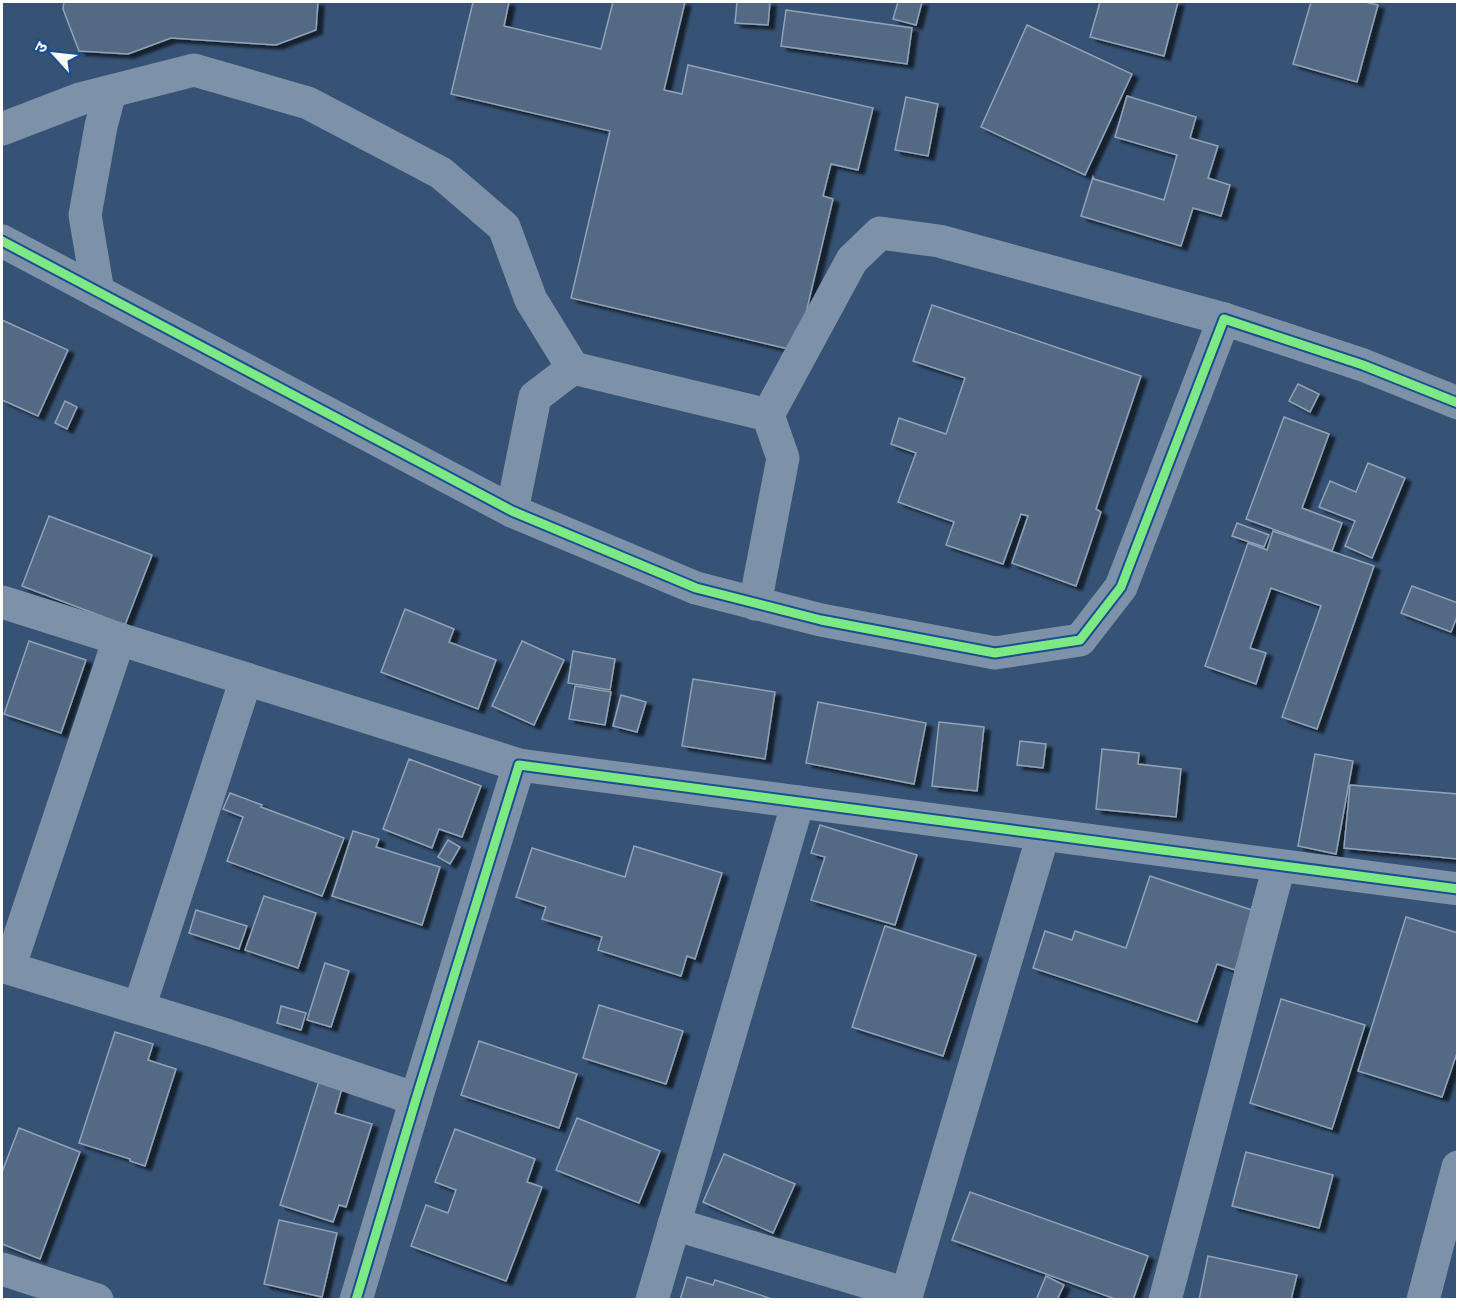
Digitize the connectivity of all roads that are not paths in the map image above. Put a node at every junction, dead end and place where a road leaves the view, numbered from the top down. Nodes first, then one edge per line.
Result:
1 (110, 92) junction
2 (2, 129) edge
3 (2, 242) edge
4 (98, 292) junction
5 (1224, 319) junction
6 (573, 368) junction
7 (1458, 403) edge
8 (768, 415) junction
9 (512, 511) junction
10 (2, 602) edge
11 (755, 604) junction
12 (119, 639) junction
13 (246, 679) junction
14 (519, 765) junction
15 (798, 802) junction
16 (1043, 835) junction
17 (1279, 866) junction
18 (1458, 889) edge
19 (5, 967) edge
20 (139, 1008) junction
21 (416, 1099) junction
22 (1458, 1167) edge
23 (674, 1224) junction
24 (18, 1282) edge
25 (906, 1297) edge
26 (97, 1299) edge
27 (356, 1299) edge
28 (652, 1299) edge
29 (1164, 1299) edge
30 (1423, 1299) edge

1 - 2 street
1 - 4 street
1 - 6 street
3 - 4 street
4 - 9 street
5 - 7 street
5 - 8 street
5 - 11 street
6 - 8 street
6 - 9 street
8 - 11 street
9 - 11 street
10 - 12 street
12 - 13 street
12 - 19 street
13 - 14 street
13 - 20 street
14 - 15 street
14 - 21 street
15 - 16 street
15 - 23 street
16 - 17 street
16 - 25 street
17 - 18 street
17 - 29 street
19 - 20 street
20 - 21 street
21 - 27 street
22 - 30 street
23 - 25 street
23 - 28 street
24 - 26 street

